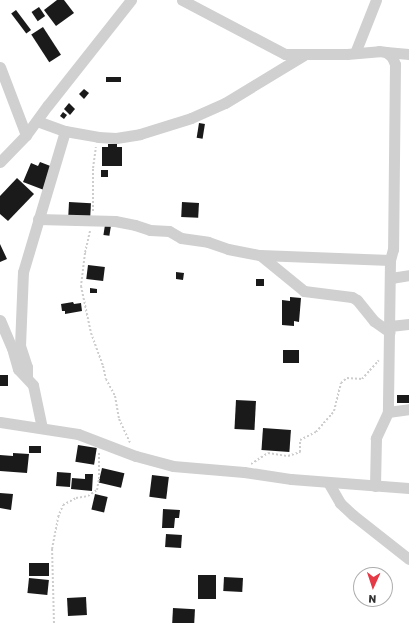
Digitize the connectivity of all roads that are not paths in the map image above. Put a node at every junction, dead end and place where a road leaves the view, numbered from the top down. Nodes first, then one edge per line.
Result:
1 (131, 0) edge
2 (182, 0) edge
3 (376, 0) edge
4 (386, 52) junction
5 (355, 53) junction
6 (305, 54) junction
7 (409, 54) edge
8 (0, 68) edge
9 (37, 121) junction
10 (65, 131) junction
11 (26, 135) junction
12 (0, 162) edge
13 (38, 219) junction
14 (260, 255) junction
15 (390, 260) junction
16 (409, 275) edge
17 (391, 278) junction
18 (0, 320) edge
19 (409, 324) edge
20 (390, 329) junction
21 (27, 377) junction
22 (409, 409) edge
23 (388, 412) junction
24 (0, 422) edge
25 (42, 428) junction
26 (328, 482) junction
27 (375, 486) junction
28 (409, 488) edge
29 (409, 559) edge

1 - 9 street
2 - 6 street
3 - 5 street
4 - 5 street
4 - 7 street
4 - 15 street
5 - 6 street
6 - 10 street
8 - 11 street
9 - 10 street
9 - 11 street
10 - 13 street
11 - 12 street
13 - 14 street
13 - 21 street
14 - 15 street
14 - 20 street
15 - 17 street
16 - 17 street
17 - 20 street
18 - 21 street
19 - 20 street
20 - 23 street
21 - 25 street
22 - 23 street
23 - 27 street
24 - 25 street
25 - 26 street
26 - 27 street
26 - 29 street
27 - 28 street

